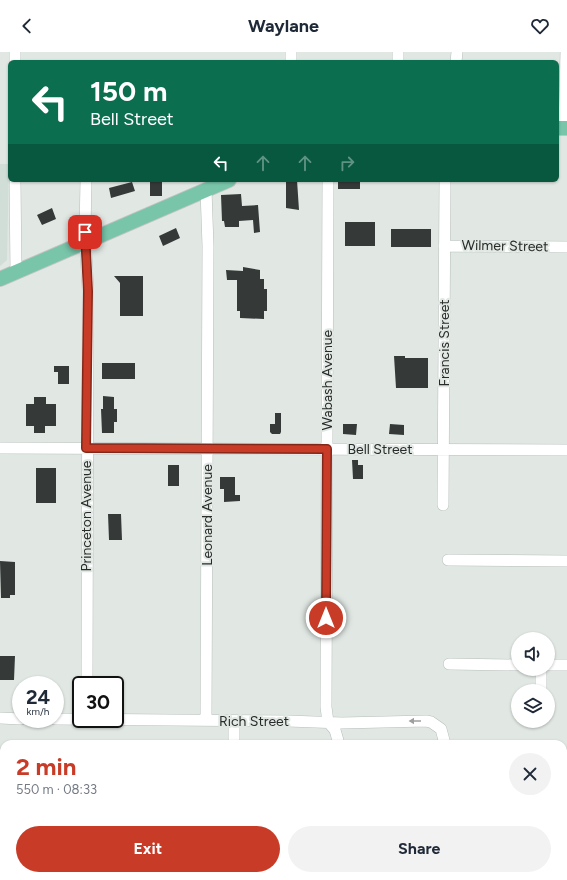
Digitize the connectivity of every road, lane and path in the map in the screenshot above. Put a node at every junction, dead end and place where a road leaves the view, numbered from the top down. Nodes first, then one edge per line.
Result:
1 (566, 52) edge
2 (563, 128) edge
3 (15, 182) edge
4 (86, 182) edge
5 (224, 182) edge
6 (328, 182) edge
7 (445, 182) edge
8 (206, 190) junction
9 (86, 242) junction
10 (444, 246) junction
11 (567, 247) edge
12 (16, 272) junction
13 (0, 279) edge
14 (0, 448) edge
15 (86, 448) junction
16 (207, 448) junction
17 (327, 449) junction
18 (443, 450) junction
19 (567, 450) edge
20 (443, 506) dead end
21 (448, 560) dead end
22 (567, 561) edge
23 (449, 664) dead end
24 (511, 665) edge
25 (555, 665) edge
26 (567, 665) edge
27 (87, 676) edge
28 (0, 718) edge
29 (12, 718) edge
30 (124, 719) edge
31 (206, 720) junction
32 (234, 721) junction
33 (328, 722) junction
34 (234, 740) edge
35 (338, 740) edge
36 (445, 740) edge

1 - 2 street
3 - 12 street
4 - 9 street, Princeton Avenue
5 - 8 main road
6 - 17 street, Wabash Avenue
7 - 10 street, Francis Street
8 - 9 main road
8 - 16 street, Leonard Avenue
9 - 12 main road
9 - 15 street, Princeton Avenue
10 - 11 street, Wilmer Street
10 - 18 street, Francis Street
12 - 13 main road
14 - 15 street, Bell Street
15 - 16 street, Bell Street
15 - 27 street, Princeton Avenue
16 - 17 street, Bell Street
16 - 31 street, Leonard Avenue
17 - 18 street, Bell Street
17 - 33 street, Wabash Avenue
18 - 19 street, Bell Street
18 - 20 street, Francis Street
21 - 22 street
23 - 24 street
25 - 26 street
28 - 29 street
30 - 31 street, Rich Street
31 - 32 street, Rich Street
32 - 33 street, Rich Street
32 - 34 street
33 - 35 street, Wabash Avenue
36 -> 33 street, Rich Street

